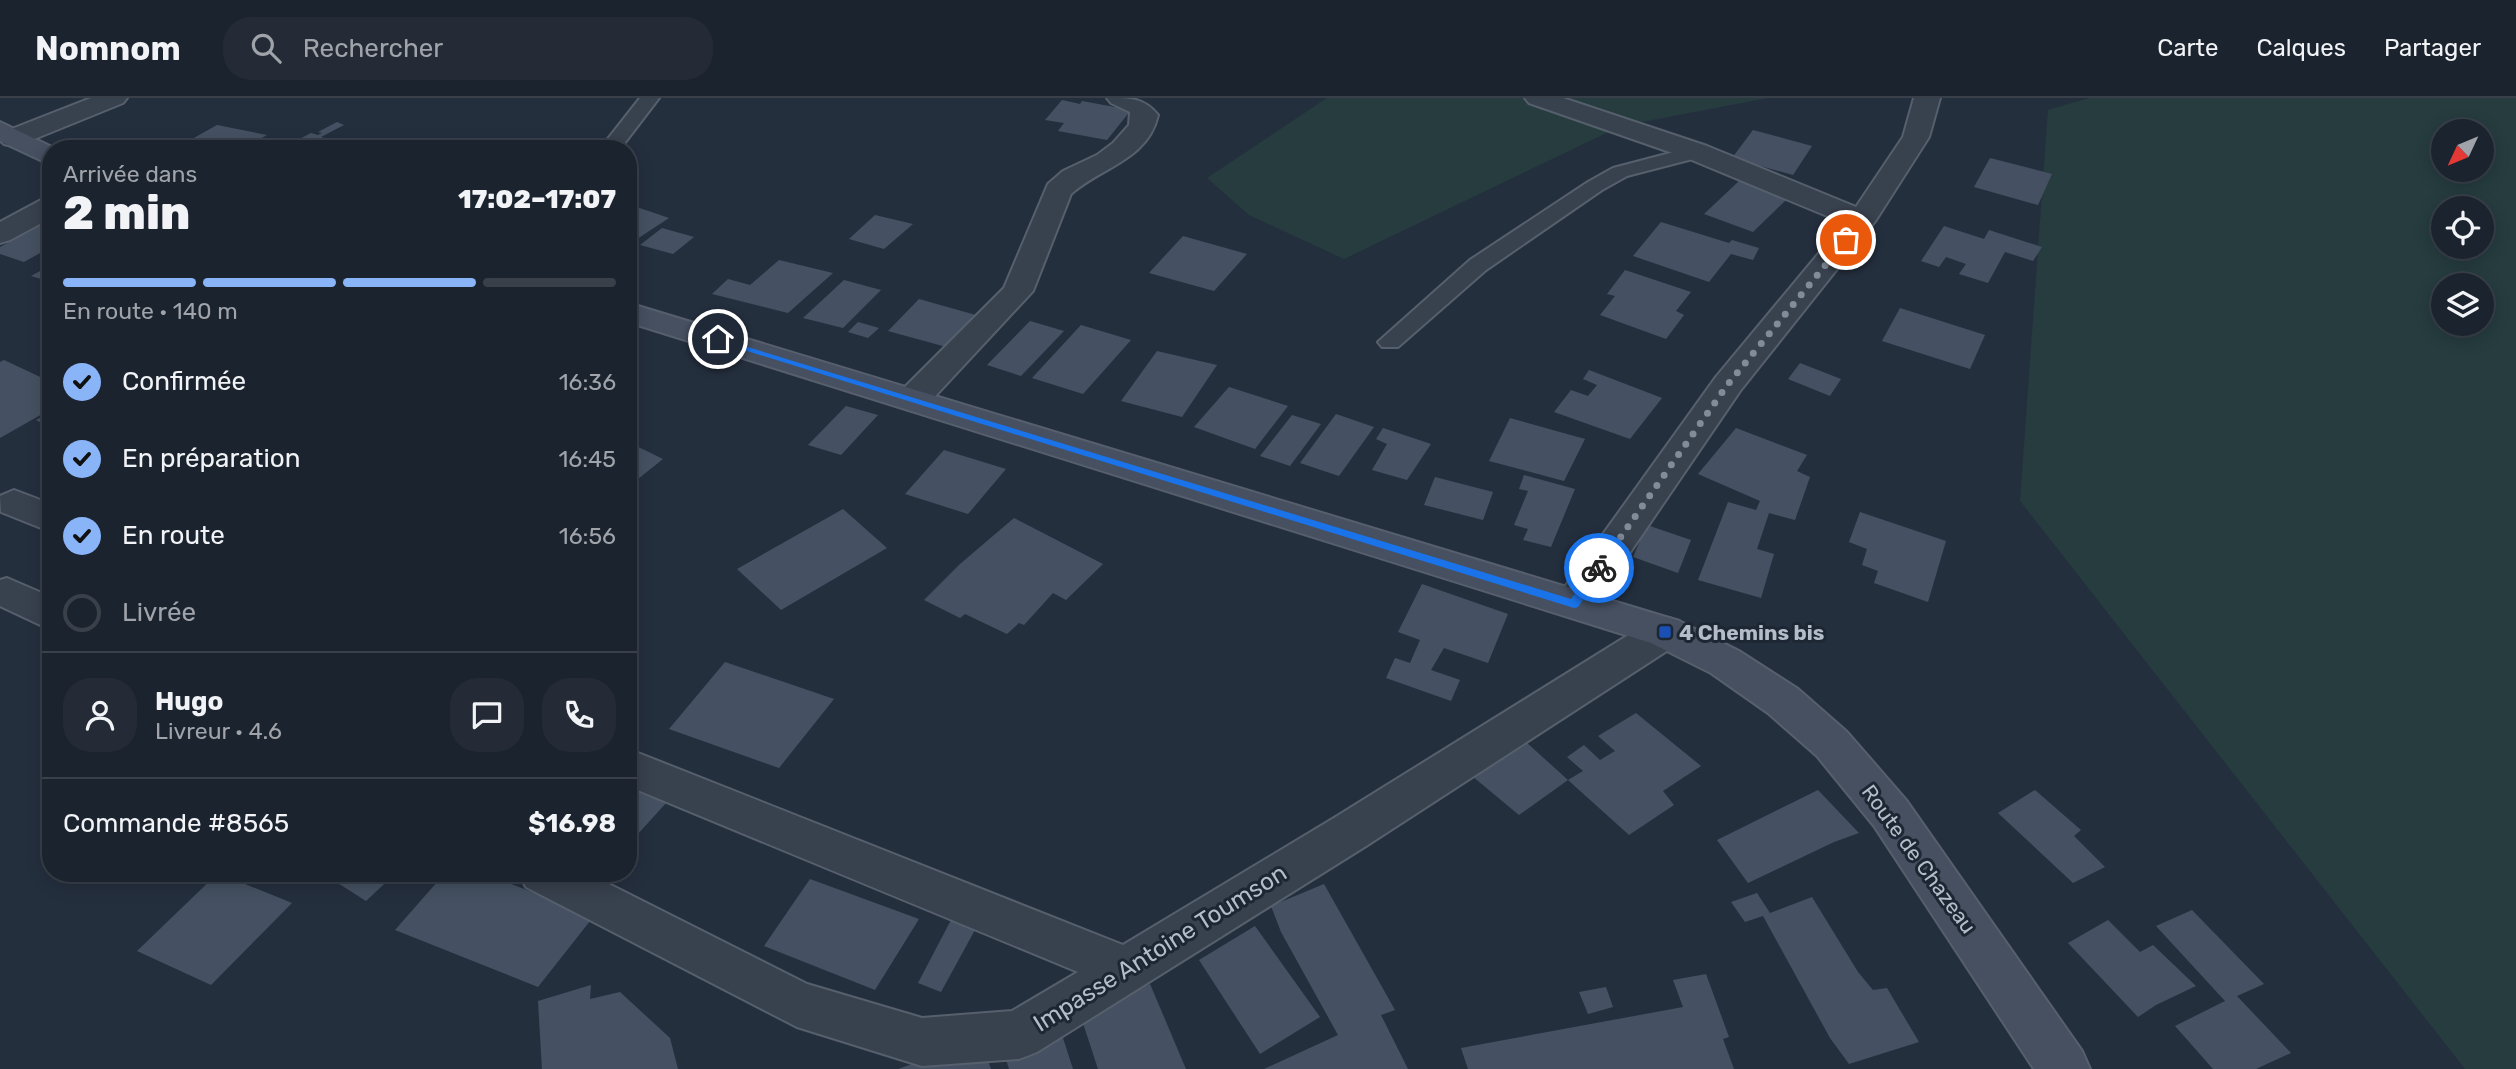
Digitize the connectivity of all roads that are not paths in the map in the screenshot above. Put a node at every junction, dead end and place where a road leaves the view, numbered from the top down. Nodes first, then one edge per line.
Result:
1 (114, 98) edge
2 (650, 98) edge
3 (1120, 98) edge
4 (1538, 98) edge
5 (1927, 98) edge
6 (6, 134) edge
7 (617, 140) edge
8 (42, 152) edge
9 (1697, 152) junction
10 (42, 211) edge
11 (1862, 220) junction
12 (0, 234) edge
13 (637, 315) edge
14 (1390, 342) dead end
15 (914, 398) junction
16 (13, 503) dead end
17 (42, 515) edge
18 (7, 592) dead end
19 (1574, 604) junction
20 (42, 610) edge
21 (1664, 632) junction
22 (637, 771) edge
23 (560, 882) edge
24 (1125, 968) junction
25 (2064, 1069) edge

1 - 6 street
2 - 7 lane
3 - 15 street
4 - 9 street
5 - 11 street
6 - 8 main road
9 - 11 street
9 - 14 lane
10 - 12 street
11 - 19 street
13 - 15 main road, Route de Chazeau
15 - 19 main road, Route de Chazeau
16 - 17 street
18 - 20 street
19 - 21 main road, Route de Chazeau
21 - 24 street, Impasse Antoine Toumson
21 - 25 main road, Route de Chazeau
22 - 24 street
23 - 24 street, Impasse Antoine Toumson

